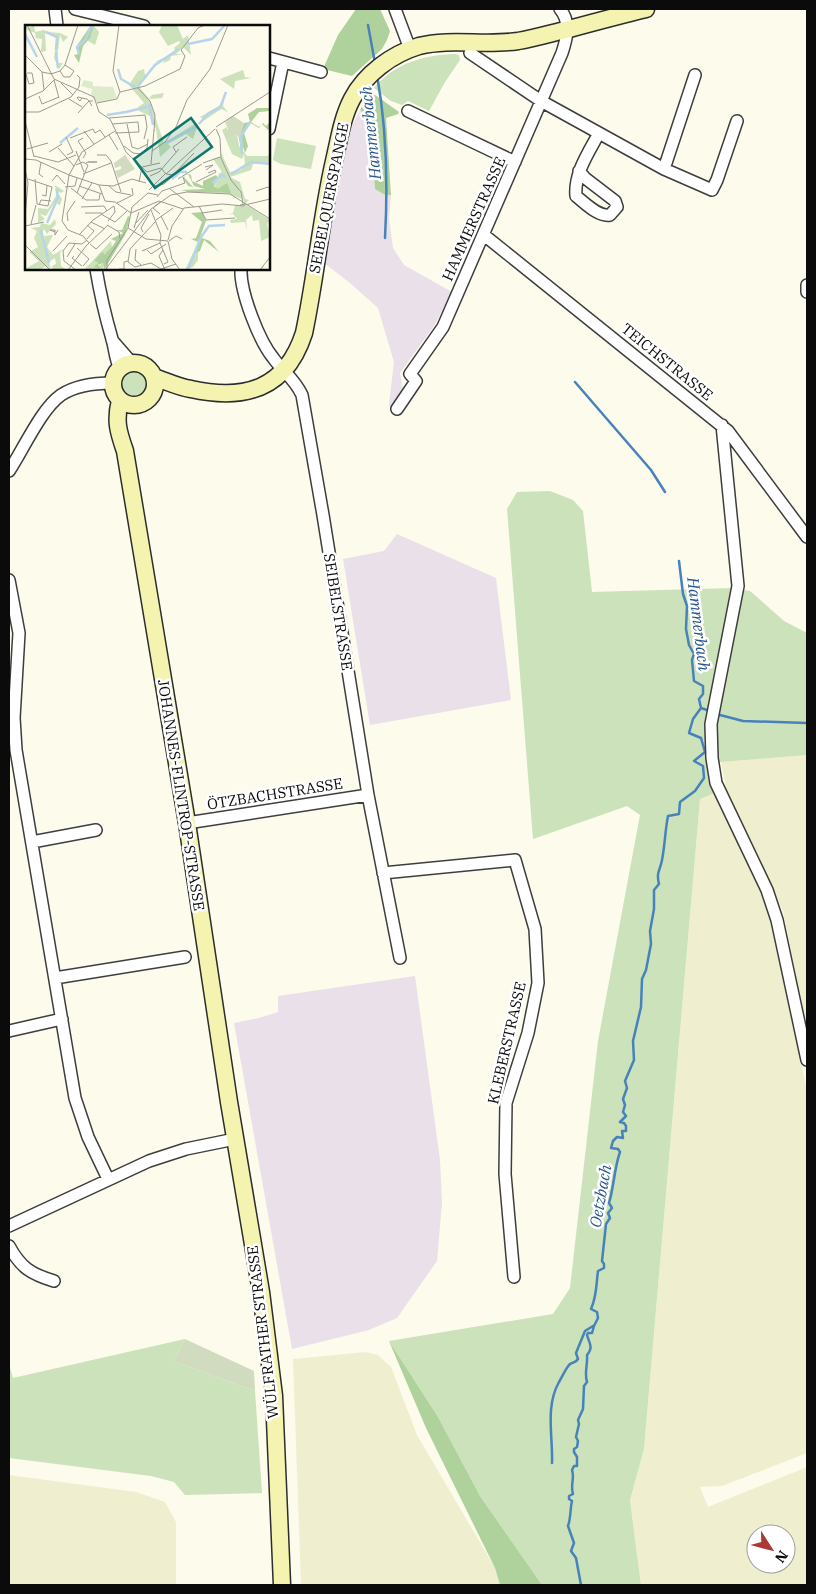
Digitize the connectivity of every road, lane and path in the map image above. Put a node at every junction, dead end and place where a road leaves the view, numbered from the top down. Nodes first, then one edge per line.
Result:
1 (55, 9) edge
2 (75, 9) edge
3 (395, 9) edge
4 (560, 9) edge
5 (646, 9) edge
6 (57, 25) edge
7 (140, 25) edge
8 (568, 29) junction
9 (410, 49) junction
10 (470, 53) dead end
11 (270, 58) edge
12 (283, 62) junction
13 (321, 72) dead end
14 (695, 75) dead end
15 (541, 101) junction
16 (408, 110) dead end
17 (737, 121) dead end
18 (270, 124) edge
19 (599, 133) junction
20 (515, 162) junction
21 (664, 168) junction
22 (579, 171) dead end
23 (484, 235) junction
24 (96, 270) edge
25 (241, 270) edge
26 (807, 285) edge
27 (807, 292) edge
28 (284, 370) junction
29 (122, 372) junction
30 (154, 384) junction
31 (126, 403) junction
32 (397, 409) dead end
33 (722, 425) junction
34 (9, 472) edge
35 (807, 537) edge
36 (9, 580) edge
37 (368, 795) junction
38 (187, 823) junction
39 (96, 830) dead end
40 (32, 842) junction
41 (383, 873) junction
42 (186, 956) dead end
43 (400, 958) dead end
44 (55, 978) junction
45 (62, 1019) junction
46 (9, 1031) edge
47 (807, 1060) edge
48 (235, 1139) junction
49 (108, 1179) junction
50 (9, 1226) edge
51 (9, 1246) edge
52 (514, 1277) dead end
53 (54, 1281) dead end
54 (282, 1585) edge

1 - 6 street
2 - 7 street
3 - 9 street
4 - 8 street
5 - 8 main road, SEIBELQUERSPANGE
8 - 9 main road, SEIBELQUERSPANGE
8 - 15 street, HAMMERSTRASSE
9 - 28 main road, SEIBELQUERSPANGE
10 - 15 street
11 - 12 street
12 - 13 street
12 - 18 street
14 - 21 street
15 - 19 street
15 - 20 street, HAMMERSTRASSE
16 - 20 street
17 - 21 street
19 - 21 street
19 - 22 street
20 - 23 street, HAMMERSTRASSE
23 - 32 street, HAMMERSTRASSE
23 - 33 street, TEICHSTRASSE
24 - 29 street
25 - 28 street, SEIBELSTRASSE
26 - 27 street
28 - 30 main road
28 - 37 street, SEIBELSTRASSE
29 - 30 main road
29 - 31 main road
29 - 34 street
30 - 31 main road
31 - 38 main road, JOHANNES-FLINTROP-STRASSE
33 - 35 street, TEICHSTRASSE
33 - 47 street
36 - 40 street
37 - 38 street, ÖTZBACHSTRASSE
37 - 41 street, SEIBELSTRASSE
38 - 48 main road, JOHANNES-FLINTROP-STRASSE
39 - 40 street
40 - 44 street
41 - 43 street, SEIBELSTRASSE
41 - 52 street, KLEBERSTRASSE
42 - 44 street
44 - 45 street
45 - 46 street
45 - 49 street
48 - 49 street
48 - 54 main road, WÜLFRATHER STRASSE
49 - 50 street
51 - 53 street

